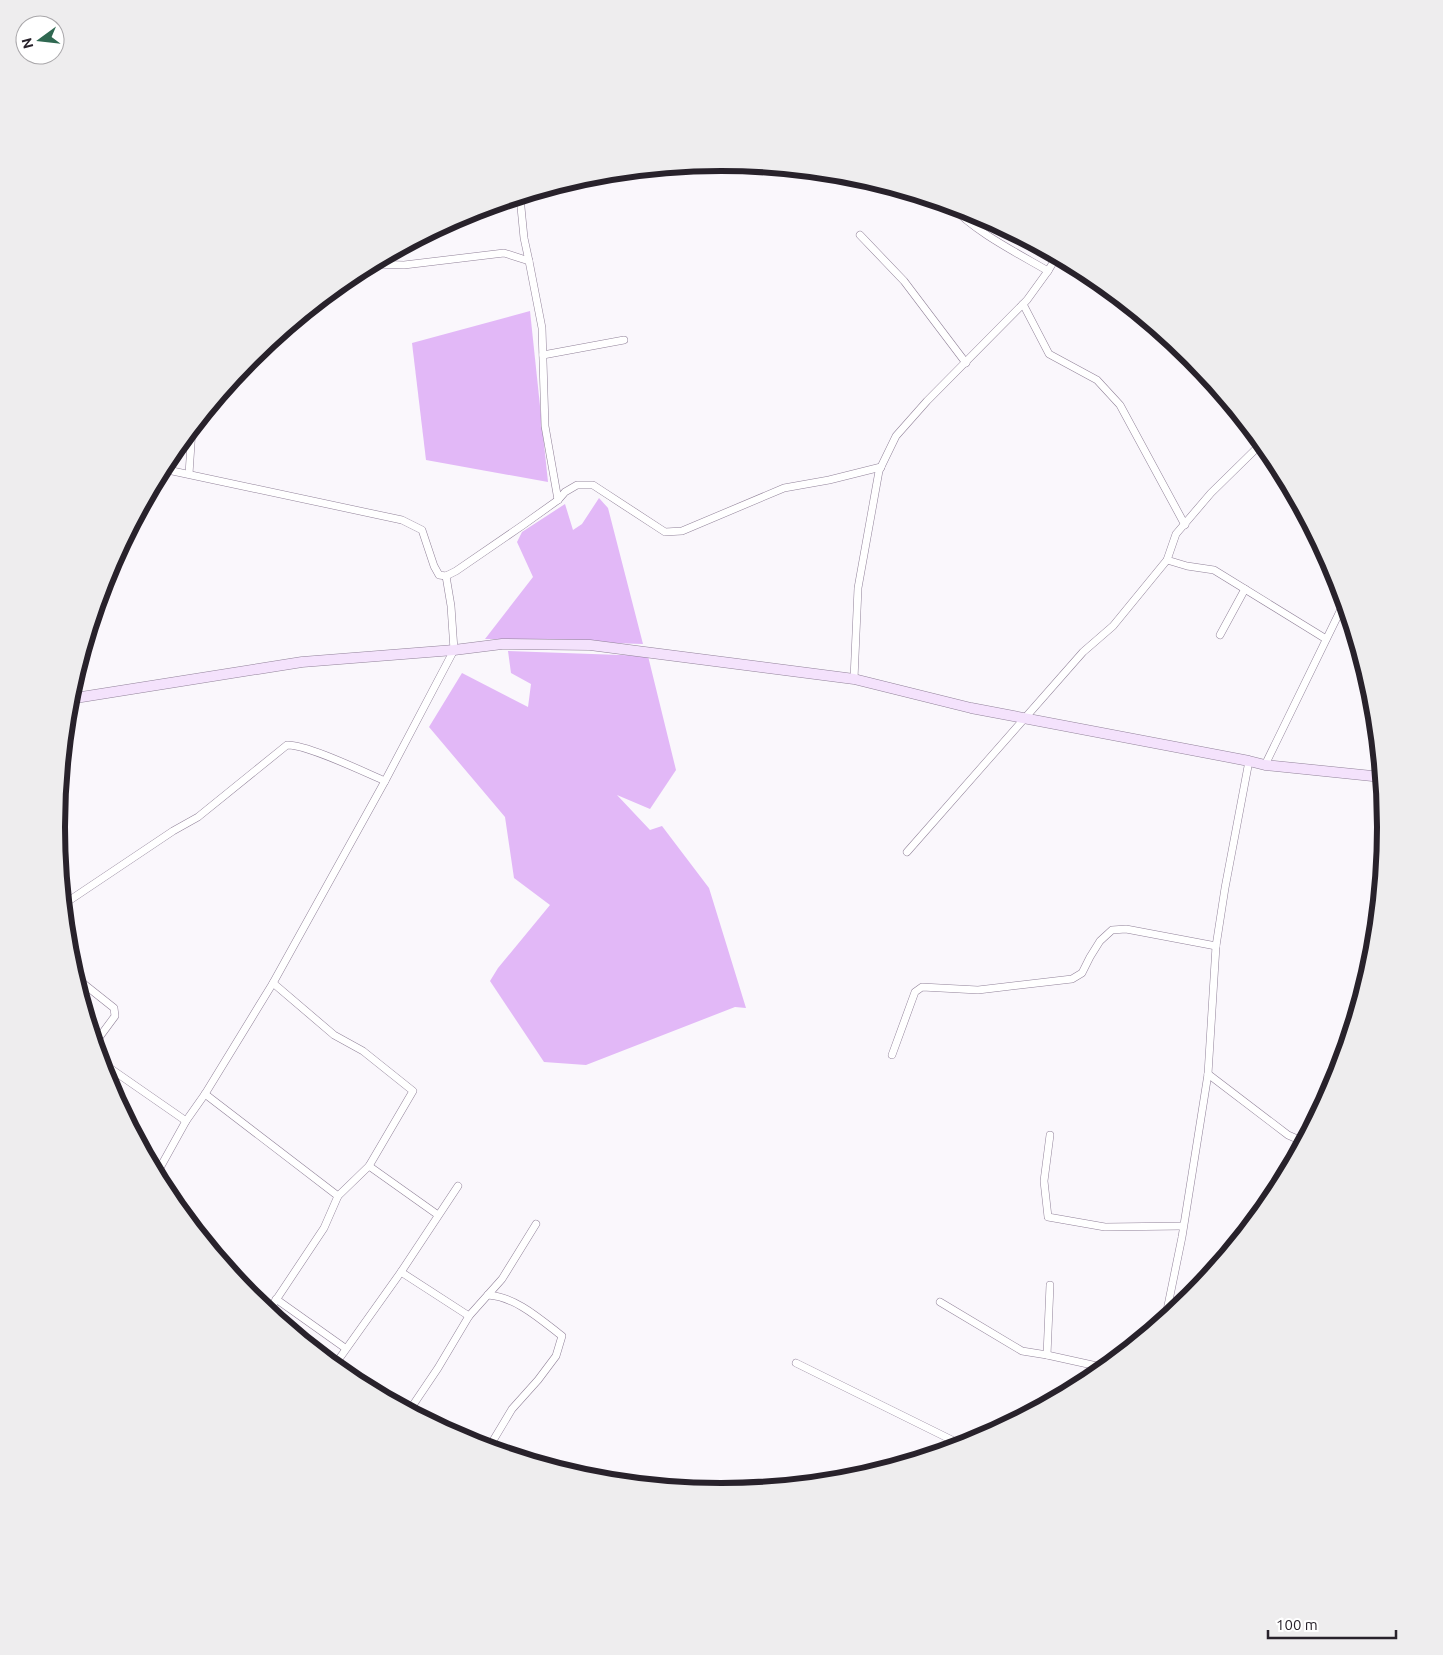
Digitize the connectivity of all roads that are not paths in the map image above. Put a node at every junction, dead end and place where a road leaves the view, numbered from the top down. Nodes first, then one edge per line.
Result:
1 (521, 203) edge
2 (962, 217) edge
3 (860, 235) dead end
4 (529, 261) junction
5 (1054, 261) edge
6 (385, 264) edge
7 (1048, 271) junction
8 (1023, 304) junction
9 (624, 340) dead end
10 (543, 355) junction
11 (966, 363) junction
12 (191, 442) edge
13 (1257, 448) edge
14 (881, 467) junction
15 (171, 471) edge
16 (189, 474) junction
17 (558, 500) junction
18 (1184, 525) junction
19 (1167, 560) junction
20 (446, 576) junction
21 (1245, 589) junction
22 (1340, 609) edge
23 (1220, 635) dead end
24 (1326, 639) junction
25 (454, 650) junction
26 (854, 680) junction
27 (78, 699) edge
28 (1025, 718) junction
29 (1249, 761) junction
30 (1265, 765) junction
31 (1376, 776) edge
32 (385, 781) junction
33 (907, 852) dead end
34 (70, 900) edge
35 (1216, 946) junction
36 (274, 983) junction
37 (84, 984) edge
38 (99, 1037) edge
39 (892, 1055) dead end
40 (111, 1069) edge
41 (1208, 1074) junction
42 (205, 1094) junction
43 (186, 1121) junction
44 (1050, 1135) dead end
45 (1299, 1139) edge
46 (369, 1166) junction
47 (160, 1167) edge
48 (458, 1186) dead end
49 (338, 1196) junction
50 (438, 1215) junction
51 (536, 1224) dead end
52 (1184, 1226) junction
53 (401, 1272) junction
54 (1050, 1285) dead end
55 (488, 1295) junction
56 (276, 1298) junction
57 (940, 1302) dead end
58 (272, 1305) edge
59 (1167, 1309) edge
60 (469, 1316) junction
61 (345, 1348) junction
62 (1047, 1355) junction
63 (338, 1359) edge
64 (796, 1363) dead end
65 (1096, 1366) edge
66 (413, 1406) edge
67 (954, 1441) edge
68 (492, 1442) edge

1 - 4 street
2 - 7 street
3 - 11 street
4 - 6 street
4 - 10 street
5 - 7 street
7 - 8 street
8 - 11 street
8 - 18 street
9 - 10 street
10 - 17 street
11 - 14 street
12 - 16 street
13 - 18 street
14 - 17 street
14 - 26 street
15 - 16 street
16 - 20 street
17 - 20 street
18 - 19 street
19 - 21 street
19 - 28 street
20 - 25 street
21 - 23 street
21 - 24 street
22 - 24 street
24 - 30 street
25 - 26 street
25 - 27 street
25 - 32 street
26 - 28 street
28 - 29 street
28 - 33 street
29 - 30 street
29 - 35 street
30 - 31 street
32 - 34 street
32 - 36 street
35 - 39 street
35 - 41 street
36 - 42 street
36 - 46 street
37 - 38 street
40 - 43 street
41 - 45 street
41 - 52 street
42 - 43 street
42 - 49 street
43 - 47 street
44 - 52 street
46 - 49 street
46 - 50 street
48 - 50 street
49 - 56 street
50 - 53 street
51 - 55 street
52 - 59 street
53 - 60 street
53 - 61 street
54 - 62 street
55 - 60 street
55 - 68 street
56 - 58 street
56 - 61 street
57 - 62 street
60 - 66 street
61 - 63 street
62 - 65 street
64 - 67 street

